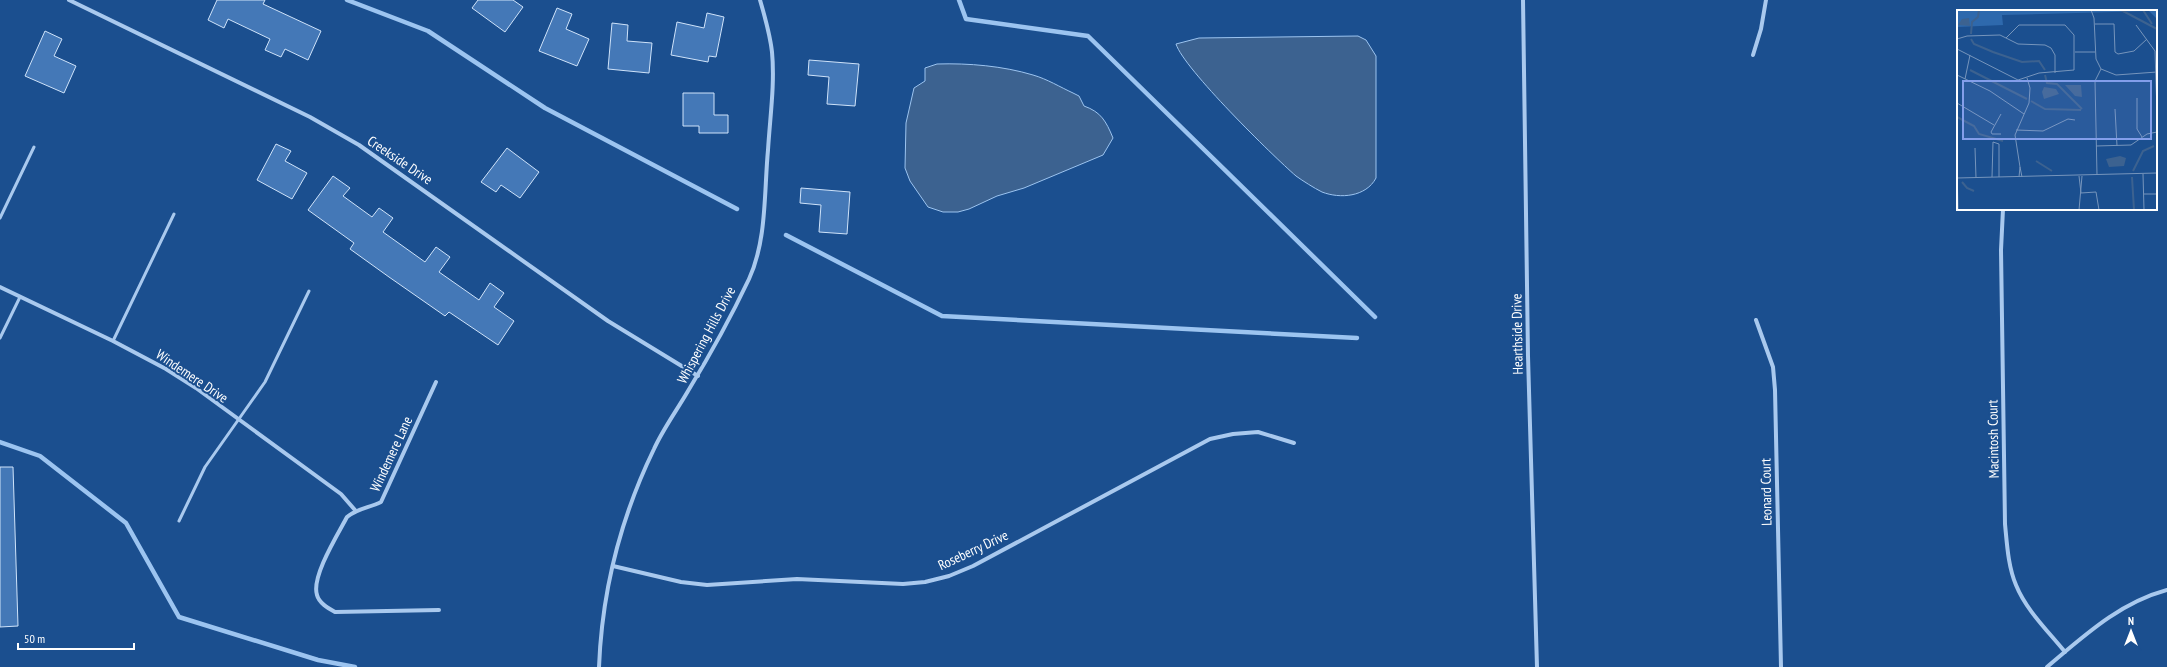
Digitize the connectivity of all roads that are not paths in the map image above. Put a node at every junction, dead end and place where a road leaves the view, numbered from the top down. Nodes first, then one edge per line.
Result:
1 (69, 0) edge
2 (760, 0) edge
3 (1523, 0) edge
4 (1766, 0) edge
5 (1753, 55) dead end
6 (34, 147) dead end
7 (2004, 210) edge
8 (174, 214) dead end
9 (0, 218) edge
10 (0, 287) edge
11 (309, 291) dead end
12 (20, 297) junction
13 (1756, 320) dead end
14 (0, 338) edge
15 (113, 341) junction
16 (698, 376) junction
17 (436, 382) dead end
18 (238, 421) junction
19 (1294, 443) dead end
20 (355, 510) junction
21 (179, 521) dead end
22 (613, 566) junction
23 (2167, 590) edge
24 (439, 610) dead end
25 (2065, 652) junction
26 (599, 667) edge
27 (1536, 667) edge
28 (1781, 667) edge
29 (2047, 667) edge

1 - 16 street, Creekside Drive
2 - 16 street, Whispering Hills Drive
3 - 27 street, Hearthside Drive
4 - 5 street
6 - 9 lane
7 - 25 street, Macintosh Court
8 - 15 lane
10 - 12 street, Windemere Drive
11 - 18 lane
12 - 14 lane
12 - 15 street, Windemere Drive
13 - 28 street, Leonard Court
15 - 18 street, Windemere Drive
16 - 22 street, Whispering Hills Drive
17 - 20 street, Windemere Lane
18 - 20 street, Windemere Drive
18 - 21 lane
19 - 22 street, Roseberry Drive
20 - 24 street
22 - 26 street, Whispering Hills Drive
23 - 25 street
25 - 29 street

